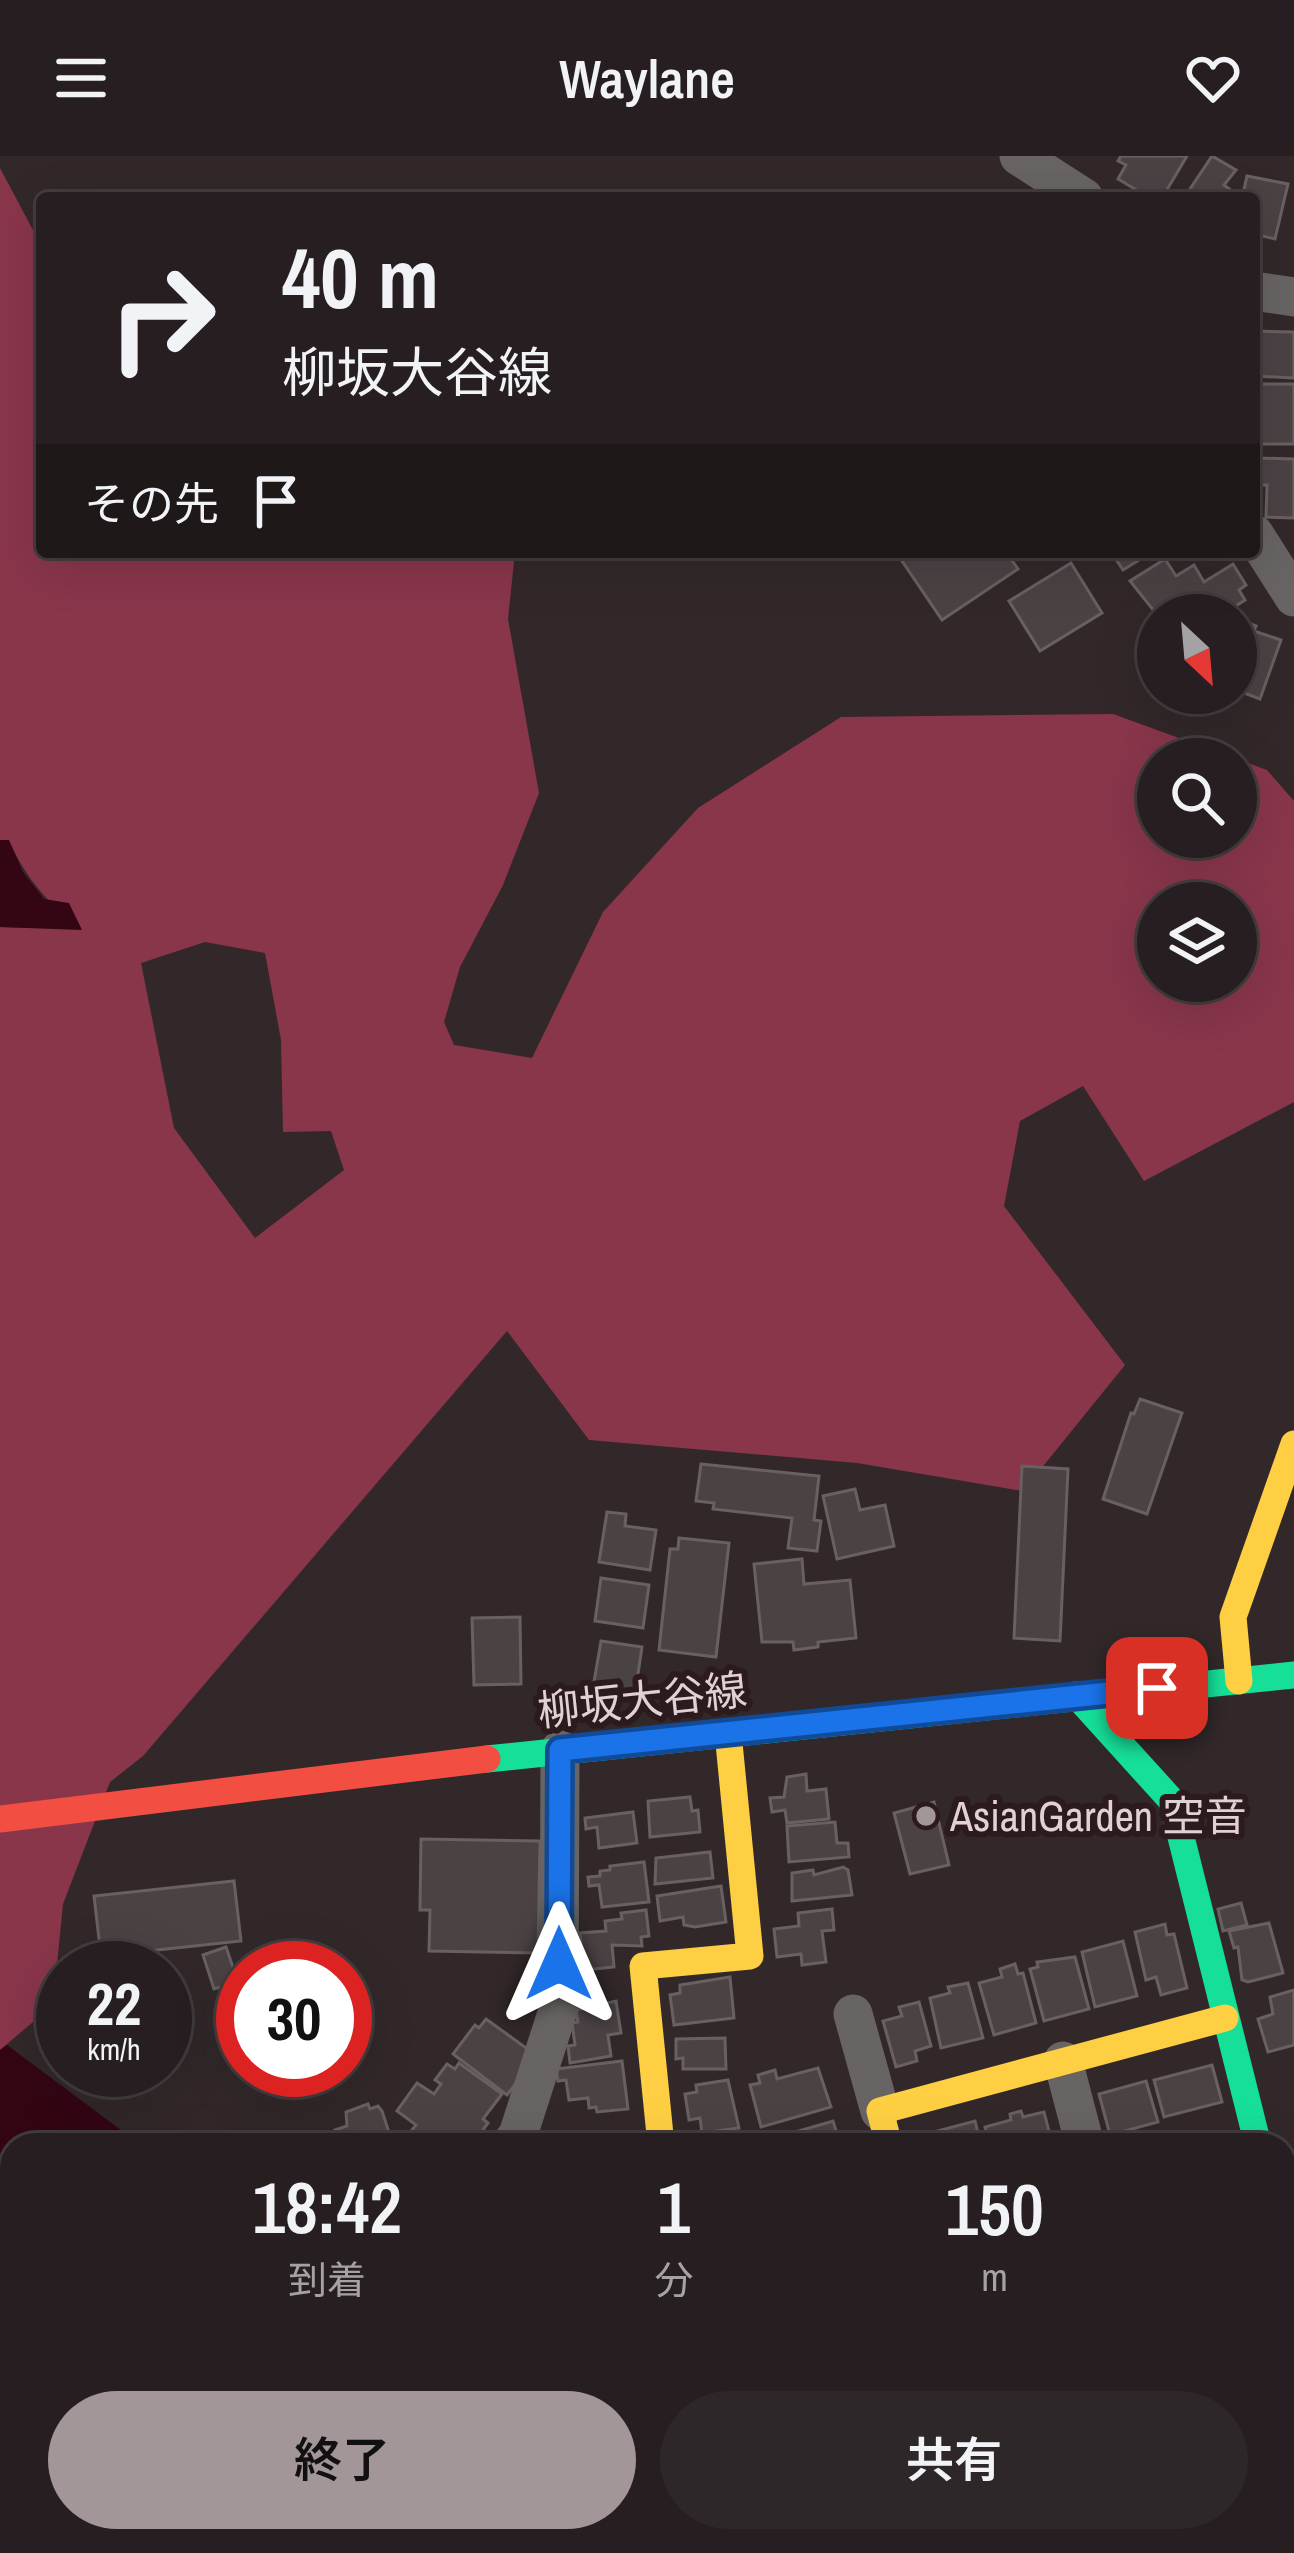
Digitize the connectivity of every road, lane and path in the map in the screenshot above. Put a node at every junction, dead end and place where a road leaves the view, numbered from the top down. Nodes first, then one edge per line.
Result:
1 (1018, 156) edge
2 (1075, 192) edge
3 (1260, 292) edge
4 (1294, 297) edge
5 (1260, 543) edge
6 (1294, 597) edge
7 (1294, 1444) edge
8 (1294, 1675) edge
9 (1239, 1681) junction
10 (1076, 1695) junction
11 (728, 1732) junction
12 (560, 1750) junction
13 (0, 1819) edge
14 (854, 2014) dead end
15 (1225, 2018) junction
16 (1063, 2061) junction
17 (884, 2128) edge
18 (518, 2133) edge
19 (660, 2133) edge
20 (1082, 2133) edge
21 (1255, 2133) edge

1 - 2 street
3 - 4 street
5 - 6 street
7 - 9 street
8 - 9 street, 柳坂大谷線
9 - 10 street, 柳坂大谷線
10 - 11 street, 柳坂大谷線
10 - 15 street
11 - 12 street, 柳坂大谷線
11 - 19 street
12 - 13 street, 柳坂大谷線
12 - 18 street
14 - 17 street
15 - 16 street
15 - 21 street
16 - 17 street
16 - 20 street

